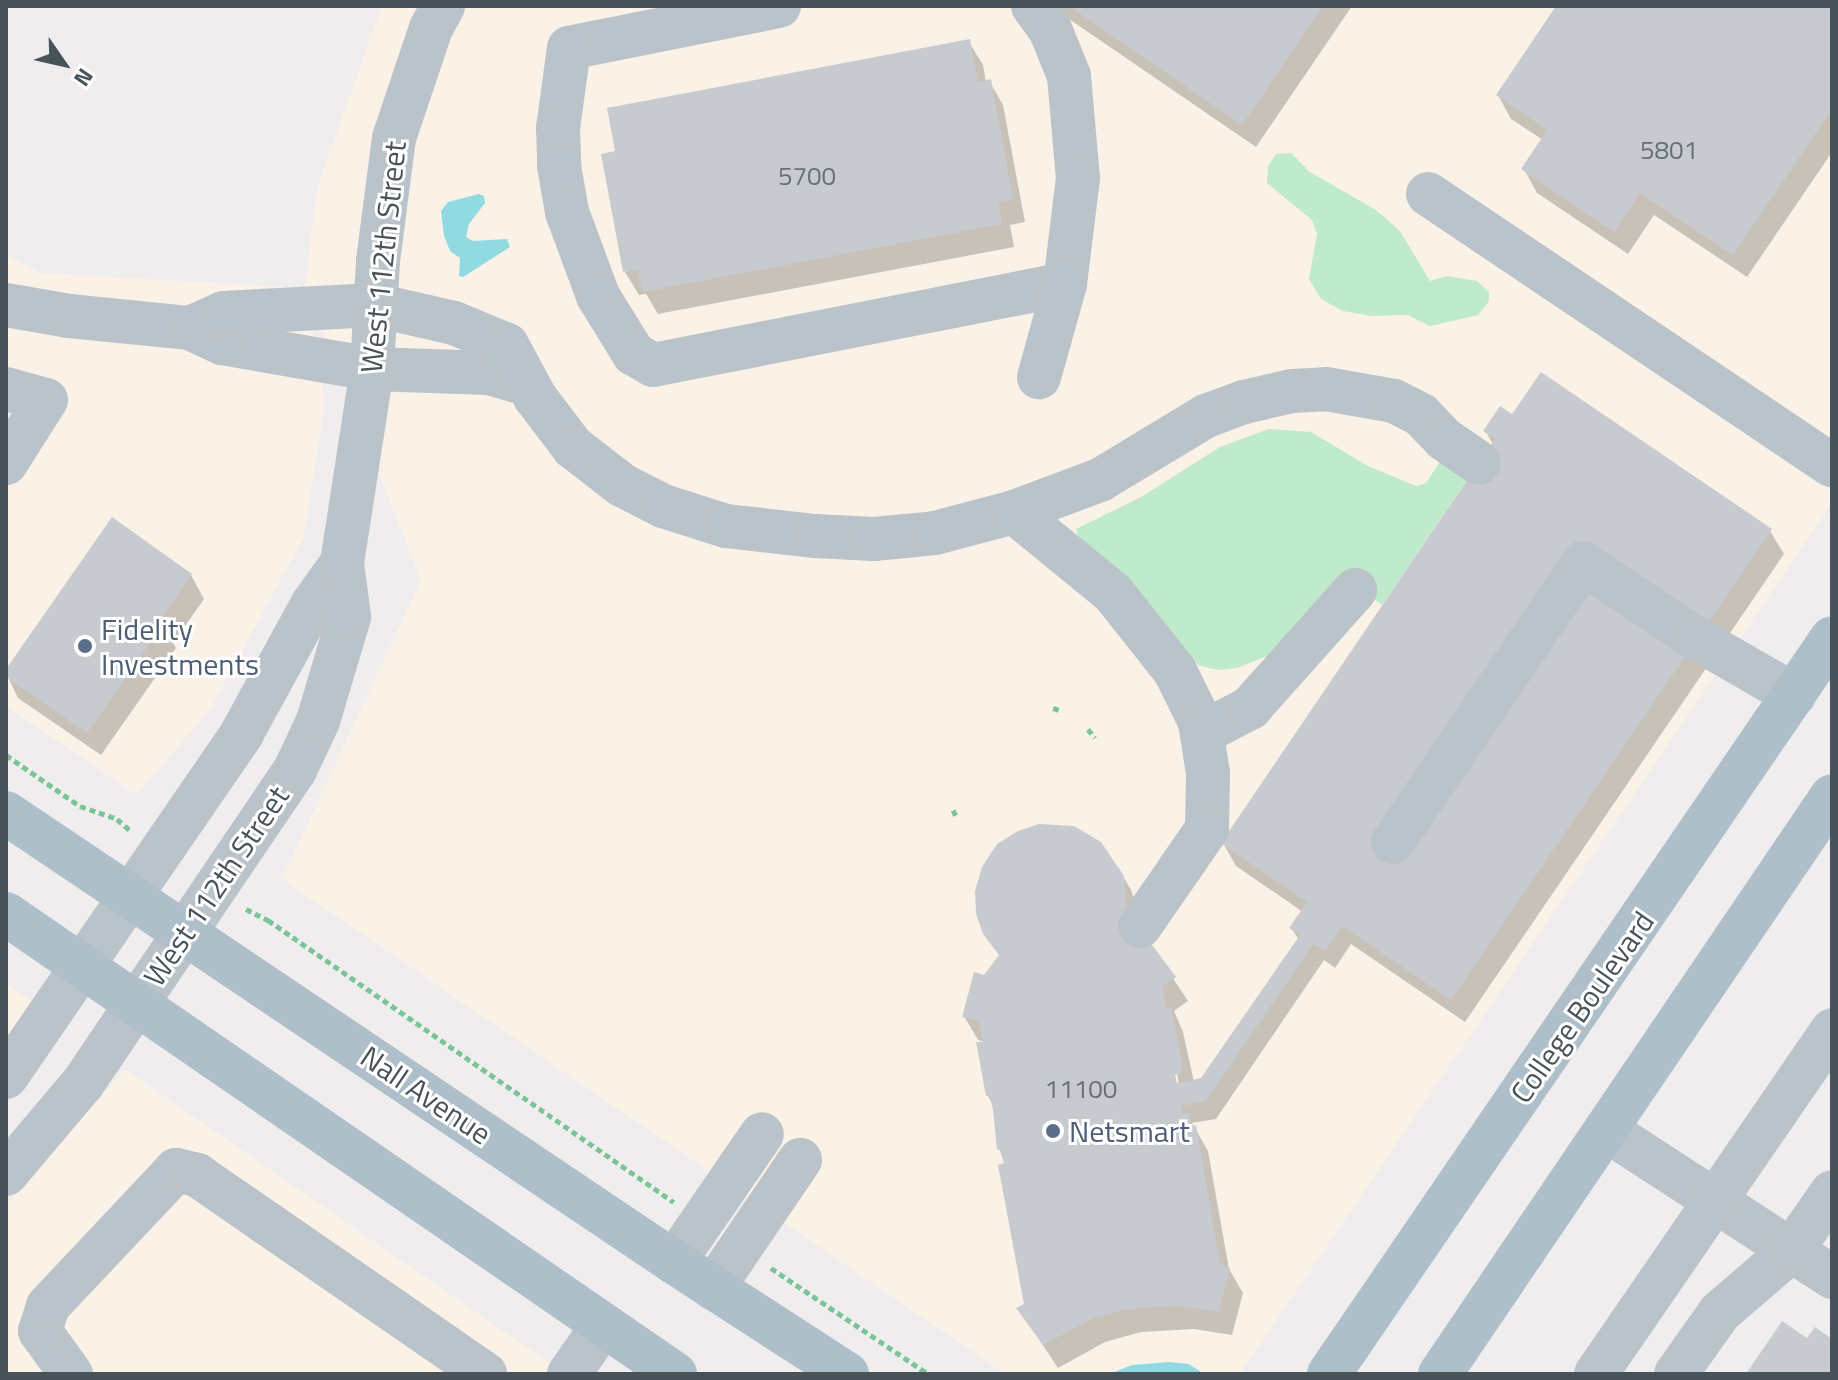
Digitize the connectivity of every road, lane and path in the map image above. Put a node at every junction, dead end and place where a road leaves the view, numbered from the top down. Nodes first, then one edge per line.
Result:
1 (443, 6) edge
2 (779, 6) edge
3 (1033, 6) edge
4 (1428, 194) dead end
5 (1065, 284) junction
6 (6, 305) edge
7 (375, 305) junction
8 (190, 328) junction
9 (372, 369) junction
10 (1039, 377) dead end
11 (527, 384) junction
12 (8, 396) edge
13 (1485, 454) dead end
14 (6, 463) edge
15 (1832, 465) edge
16 (1014, 512) junction
17 (342, 563) junction
18 (1355, 590) dead end
19 (1832, 638) edge
20 (1794, 695) junction
21 (1053, 708) dead end
22 (1063, 711) dead end
23 (1088, 729) dead end
24 (1202, 733) junction
25 (1095, 738) dead end
26 (6, 755) edge
27 (1832, 796) edge
28 (953, 810) dead end
29 (6, 813) edge
30 (957, 818) dead end
31 (138, 837) dead end
32 (1393, 842) dead end
33 (131, 897) junction
34 (241, 907) dead end
35 (6, 914) edge
36 (1140, 926) dead end
37 (184, 933) junction
38 (82, 966) junction
39 (137, 1003) junction
40 (1832, 1030) edge
41 (6, 1077) edge
42 (1606, 1130) junction
43 (762, 1134) dead end
44 (800, 1160) dead end
45 (6, 1174) edge
46 (1832, 1192) edge
47 (1717, 1202) junction
48 (675, 1203) dead end
49 (1792, 1250) junction
50 (674, 1262) junction
51 (766, 1265) dead end
52 (1832, 1277) edge
53 (713, 1288) junction
54 (603, 1325) junction
55 (71, 1374) edge
56 (485, 1374) edge
57 (569, 1374) edge
58 (675, 1374) edge
59 (847, 1374) edge
60 (928, 1374) edge
61 (1329, 1374) edge
62 (1440, 1374) edge
63 (1596, 1374) edge
64 (1676, 1374) edge

1 - 7 street, West 112th Street
2 - 5 street
3 - 5 street
4 - 15 street
5 - 10 street
6 - 8 street
7 - 8 street
7 - 9 street, West 112th Street
7 - 11 street
8 - 9 street
9 - 11 street
9 - 17 street, West 112th Street
11 - 16 street
12 - 14 street
13 - 16 street
16 - 24 street
17 - 33 street, West 112th Street
17 - 37 street, West 112th Street
18 - 24 street
19 - 20 main road, College Boulevard
20 - 32 street
20 - 61 main road, College Boulevard
21 - 22 path
23 - 25 path
24 - 36 street
26 - 31 path
27 - 42 main road
28 - 30 path
29 - 33 main road, Nall Avenue
33 - 37 main road, Nall Avenue
33 - 38 street, West 112th Street
34 - 48 path
35 - 38 main road
37 - 39 street, West 112th Street
37 - 50 main road, Nall Avenue
38 - 39 main road
38 - 41 street, West 112th Street
39 - 45 street, West 112th Street
39 - 54 main road
40 - 47 street
42 - 47 street
42 - 62 main road
43 - 50 street
44 - 53 street
46 - 49 street
47 - 49 street
47 - 63 street
49 - 52 street
49 - 64 street
50 - 53 main road, Nall Avenue
51 - 60 path
53 - 59 main road, Nall Avenue
54 - 57 street
54 - 58 main road
55 - 56 street

